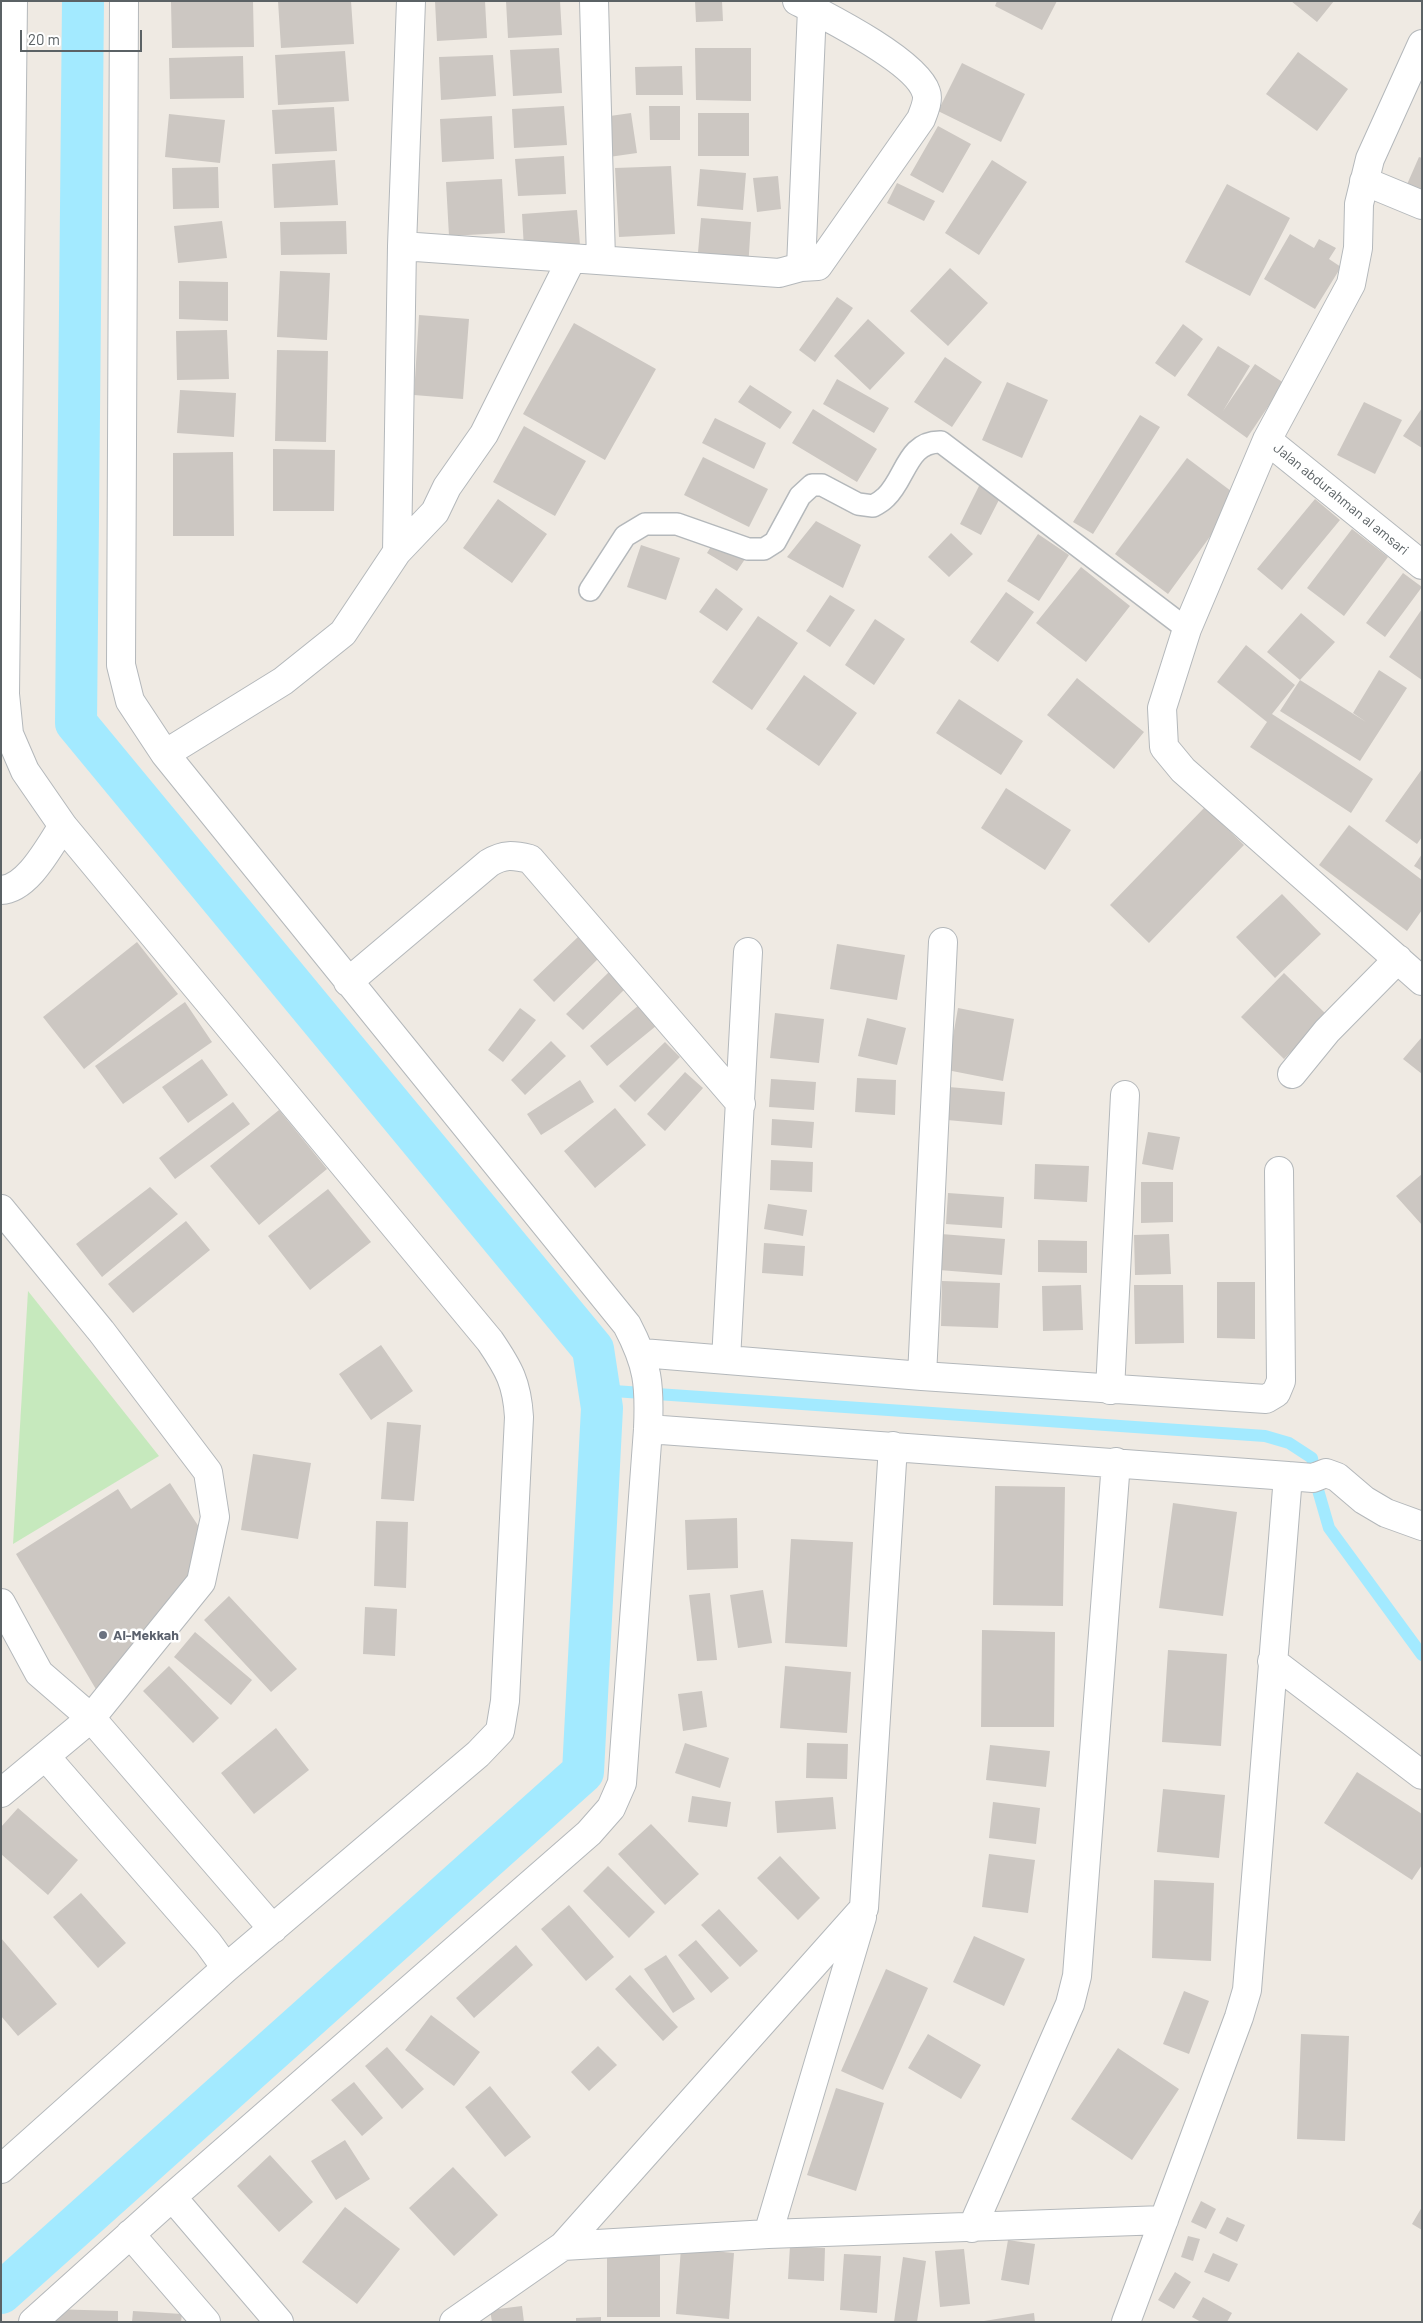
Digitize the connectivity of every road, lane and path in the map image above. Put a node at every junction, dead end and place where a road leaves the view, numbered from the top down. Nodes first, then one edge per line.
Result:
1 (13, 1) edge
2 (124, 1) edge
3 (411, 1) edge
4 (594, 1) edge
5 (804, 5) edge
6 (1422, 44) edge
7 (1364, 181) junction
8 (1422, 205) edge
9 (402, 246) junction
10 (571, 260) junction
11 (602, 260) junction
12 (801, 267) junction
13 (1267, 440) junction
14 (397, 552) junction
15 (1422, 565) edge
16 (590, 590) dead end
17 (1187, 629) junction
18 (165, 754) junction
19 (63, 826) junction
20 (1, 890) edge
21 (943, 942) dead end
22 (748, 952) dead end
23 (1398, 959) junction
24 (1422, 981) edge
25 (348, 982) junction
26 (1292, 1074) dead end
27 (1125, 1095) dead end
28 (741, 1104) junction
29 (1279, 1171) dead end
30 (1, 1209) edge
31 (642, 1353) junction
32 (726, 1360) junction
33 (922, 1376) junction
34 (1110, 1390) junction
35 (648, 1429) junction
36 (893, 1446) junction
37 (1116, 1462) junction
38 (1306, 1477) junction
39 (1422, 1526) edge
40 (1, 1603) edge
41 (1272, 1661) junction
42 (91, 1718) junction
43 (46, 1756) junction
44 (1422, 1776) edge
45 (1, 1792) edge
46 (864, 1908) junction
47 (273, 1929) junction
48 (226, 1968) junction
49 (1, 2169) edge
50 (172, 2197) junction
51 (1164, 2220) junction
52 (972, 2228) junction
53 (130, 2234) junction
54 (768, 2234) junction
55 (562, 2246) junction
56 (33, 2322) edge
57 (206, 2322) edge
58 (279, 2322) edge
59 (454, 2322) edge
60 (1126, 2322) edge

1 - 19 street
2 - 18 street
3 - 9 street
4 - 11 street
5 - 12 street
5 - 12 street
6 - 7 street, Jalan abdurahman al amsari
7 - 8 street
7 - 13 street, Jalan abdurahman al amsari
9 - 10 street
9 - 14 street
10 - 11 street
10 - 14 street
11 - 12 street
13 - 15 street, Jalan abdurahman al amsari
13 - 17 street
14 - 18 street
16 - 17 lane
17 - 23 street
18 - 25 street
19 - 20 street
19 - 47 street
21 - 33 street
22 - 28 street
23 - 24 street
23 - 26 street
25 - 28 street
25 - 31 street
27 - 34 street
28 - 32 street
29 - 34 street
30 - 42 street
31 - 32 street
31 - 35 street
32 - 33 street
33 - 34 street
35 - 36 street
35 - 50 street
36 - 37 street
36 - 46 street
37 - 38 street
37 - 52 street
38 - 39 street
38 - 41 street
40 - 42 street
41 - 44 street
41 - 51 street
42 - 43 street
42 - 47 street
43 - 45 street
43 - 48 street
46 - 54 street
46 - 55 street
47 - 48 street
48 - 49 street
50 - 53 street
50 - 58 street
51 - 52 street
51 - 60 street
52 - 54 street
53 - 56 street
53 - 57 street
54 - 55 street
55 - 59 street

